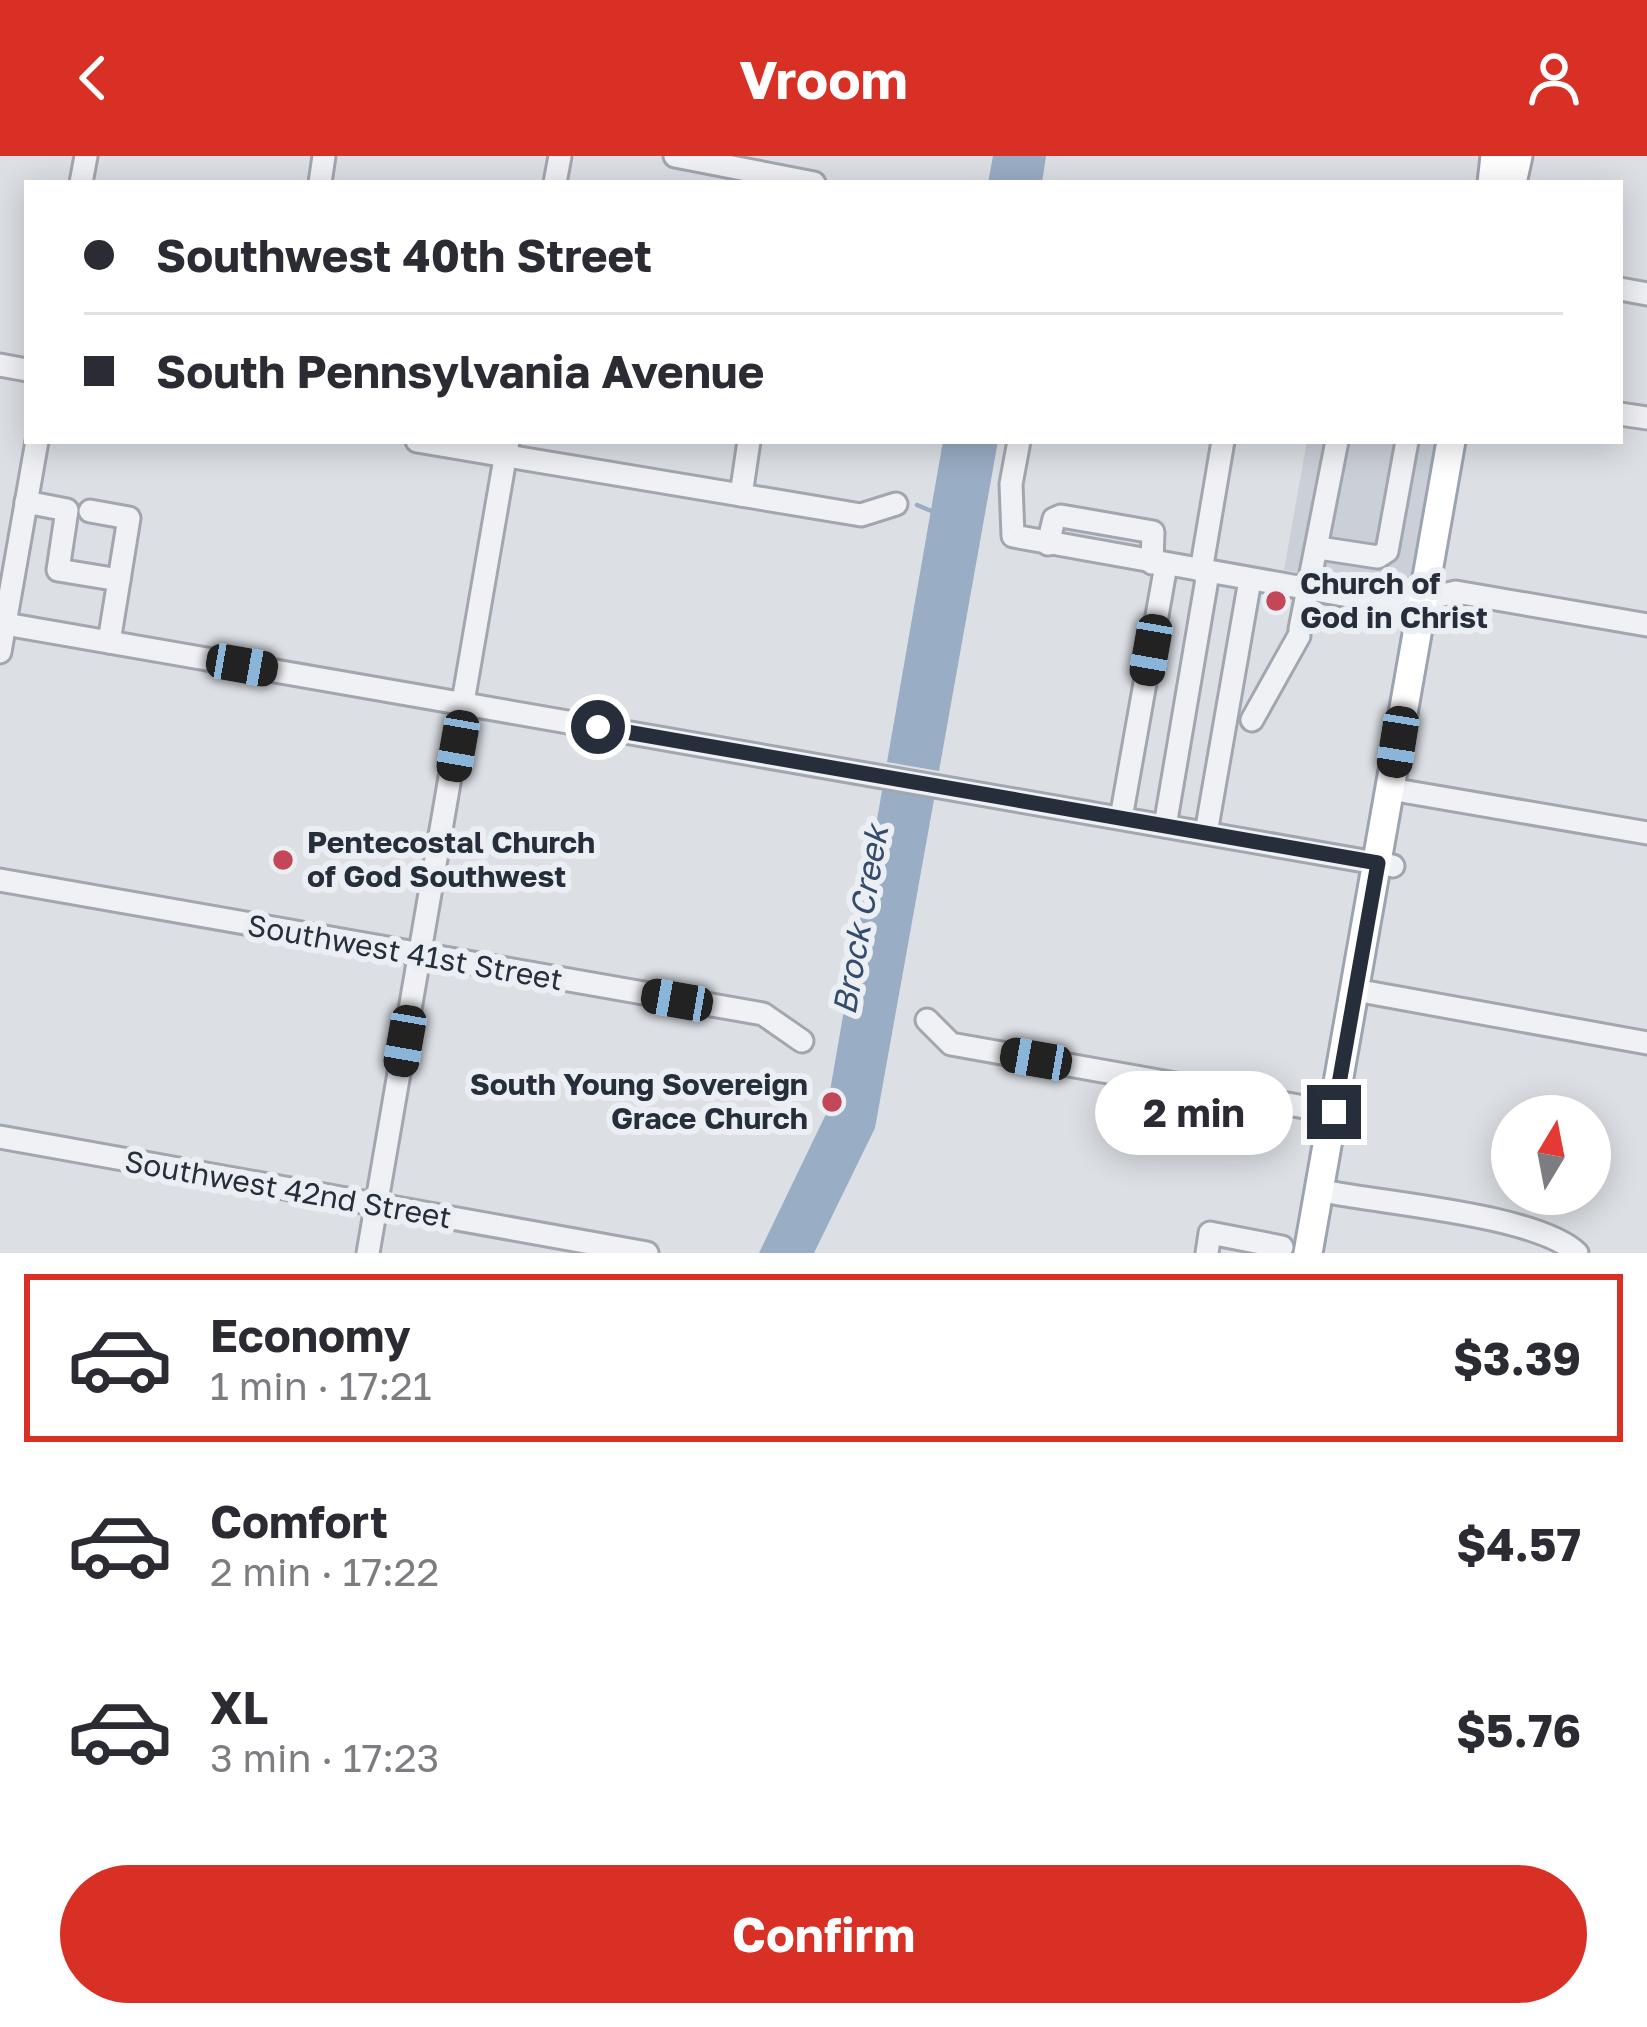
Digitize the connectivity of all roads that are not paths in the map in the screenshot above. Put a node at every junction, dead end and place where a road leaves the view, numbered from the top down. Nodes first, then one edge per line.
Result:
1 (675, 156) edge
2 (784, 180) edge
3 (36, 444) edge
4 (456, 444) edge
5 (749, 444) edge
6 (1018, 444) edge
7 (1223, 444) edge
8 (1336, 444) edge
9 (1463, 444) edge
10 (506, 448) edge
11 (1406, 450) edge
12 (1449, 454) edge
13 (741, 495) junction
14 (26, 502) junction
15 (896, 504) dead end
16 (79, 510) junction
17 (1107, 524) junction
18 (1048, 544) junction
19 (1319, 548) junction
20 (1101, 554) junction
21 (1159, 564) junction
22 (1205, 572) junction
23 (118, 580) junction
24 (1250, 580) junction
25 (1306, 590) junction
26 (1430, 598) junction
27 (3, 624) edge
28 (1647, 625) edge
29 (109, 642) junction
30 (0, 652) edge
31 (465, 704) junction
32 (1226, 715) junction
33 (1398, 790) junction
34 (1121, 818) junction
35 (1166, 826) junction
36 (1206, 833) junction
37 (1647, 833) edge
38 (1386, 865) junction
39 (0, 880) edge
40 (420, 958) junction
41 (1363, 992) junction
42 (927, 1020) dead end
43 (802, 1041) dead end
44 (1647, 1043) edge
45 (1341, 1114) junction
46 (0, 1138) edge
47 (1334, 1193) junction
48 (376, 1207) junction
49 (1295, 1251) edge
50 (368, 1253) edge
51 (646, 1253) edge
52 (1207, 1253) edge
53 (1324, 1253) edge
54 (1577, 1253) edge

1 - 2 street
3 - 14 street
4 - 10 street
5 - 13 street
6 - 18 street
7 - 22 street
8 - 19 street
9 - 26 main road
10 - 13 street
10 - 31 street
11 - 12 street
11 - 19 street
12 - 26 main road
13 - 15 street
14 - 16 street
14 - 27 street
16 - 23 street
16 - 23 street
17 - 18 street
17 - 20 street
17 - 21 street
18 - 20 street
19 - 25 street
20 - 21 street
21 - 22 street
21 - 34 street
22 - 24 street
22 - 35 street
23 - 29 street
24 - 25 street
24 - 32 street
25 - 26 street
25 - 32 street
26 - 28 street
26 - 33 main road
27 - 29 street
27 - 30 street
29 - 31 street
31 - 34 street
31 - 40 street
32 - 36 street
33 - 37 street
33 - 38 main road
34 - 35 street
35 - 36 street
36 - 38 street
38 - 41 main road
39 - 40 street, Southwest 41st Street
40 - 43 street, Southwest 41st Street
40 - 48 street
41 - 44 street
41 - 45 main road
42 - 45 street
45 - 47 main road
45 - 49 main road
46 - 48 street, Southwest 42nd Street
47 - 53 main road
47 - 54 street
48 - 50 street
48 - 51 street, Southwest 42nd Street
49 - 52 street

